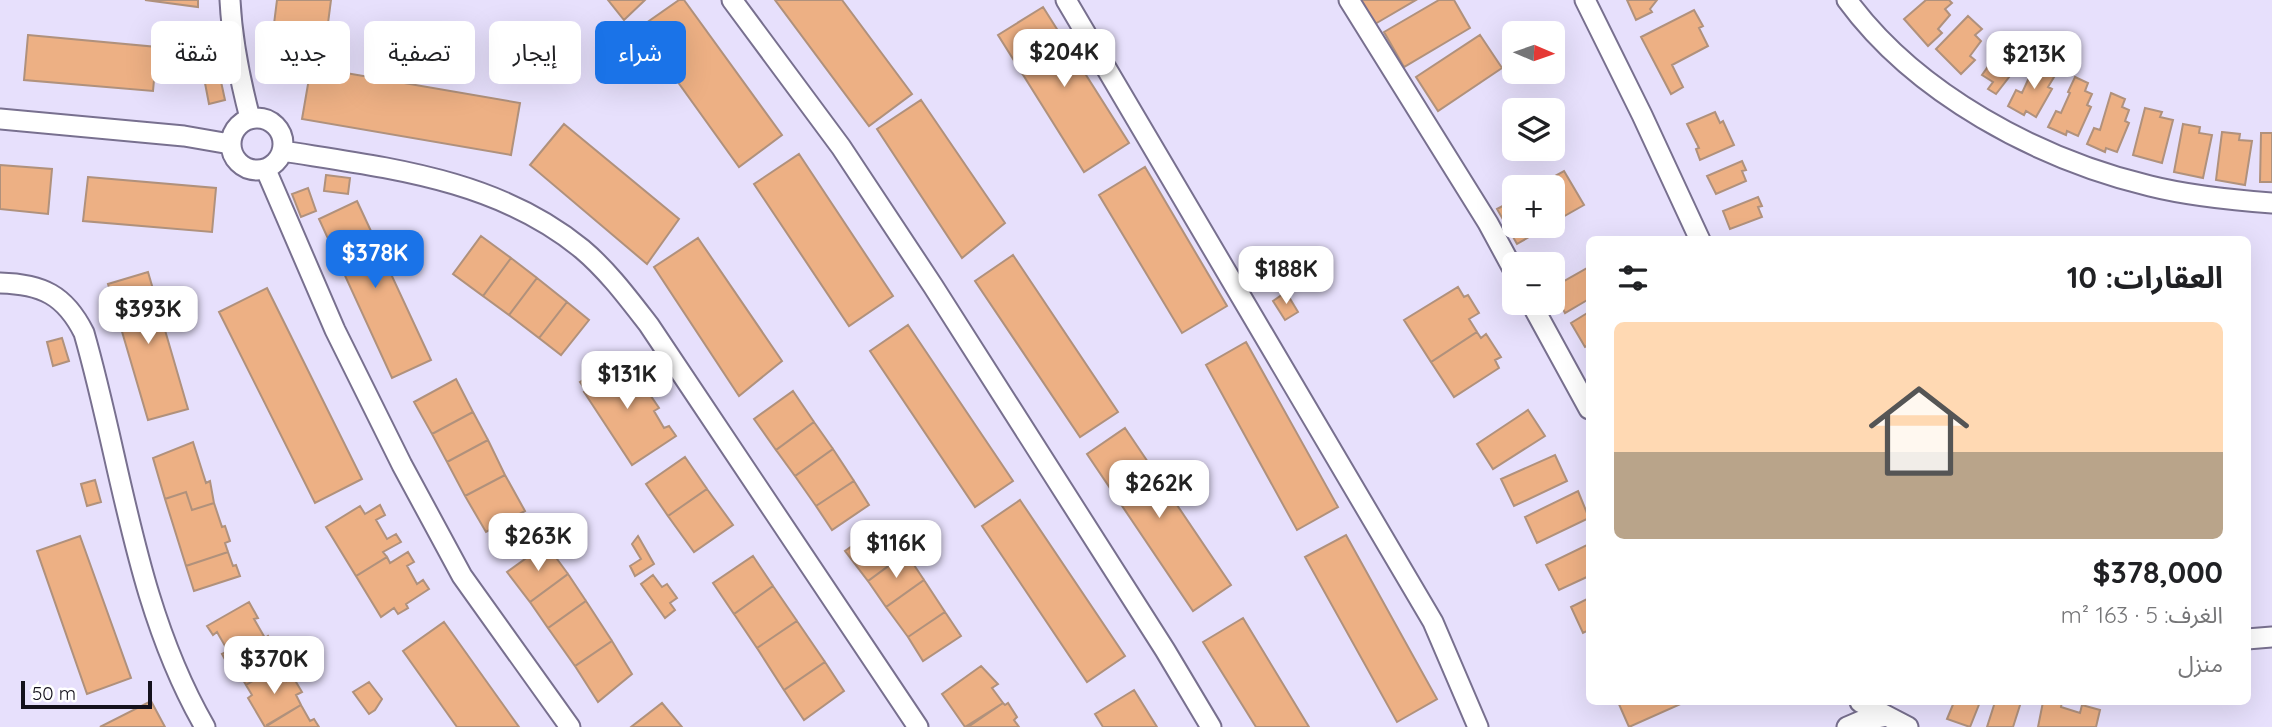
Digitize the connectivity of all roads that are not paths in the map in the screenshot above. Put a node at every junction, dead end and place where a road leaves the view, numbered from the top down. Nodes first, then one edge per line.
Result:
1 (230, 0) edge
2 (732, 0) edge
3 (1066, 0) edge
4 (1349, 0) edge
5 (1585, 0) edge
6 (1847, 0) edge
7 (250, 118) junction
8 (0, 119) edge
9 (230, 144) junction
10 (283, 151) junction
11 (266, 170) junction
12 (2272, 203) edge
13 (1698, 236) edge
14 (1504, 252) edge
15 (0, 283) edge
16 (1538, 315) edge
17 (1586, 404) edge
18 (2272, 636) edge
19 (2251, 639) edge
20 (1866, 705) edge
21 (1887, 716) junction
22 (205, 727) edge
23 (570, 727) edge
24 (918, 727) edge
25 (1211, 727) edge
26 (1478, 727) edge
27 (1847, 727) edge
28 (1908, 727) edge

1 - 7 street
2 - 25 street
3 - 26 street
4 - 14 street
5 - 13 street
6 - 12 street
7 - 9 street
7 - 10 street
8 - 9 street
9 - 11 street
10 - 11 street
10 - 24 street
11 - 23 street
15 - 22 street
16 - 17 street
18 - 19 street
20 - 21 street
21 - 27 street
21 - 28 street

